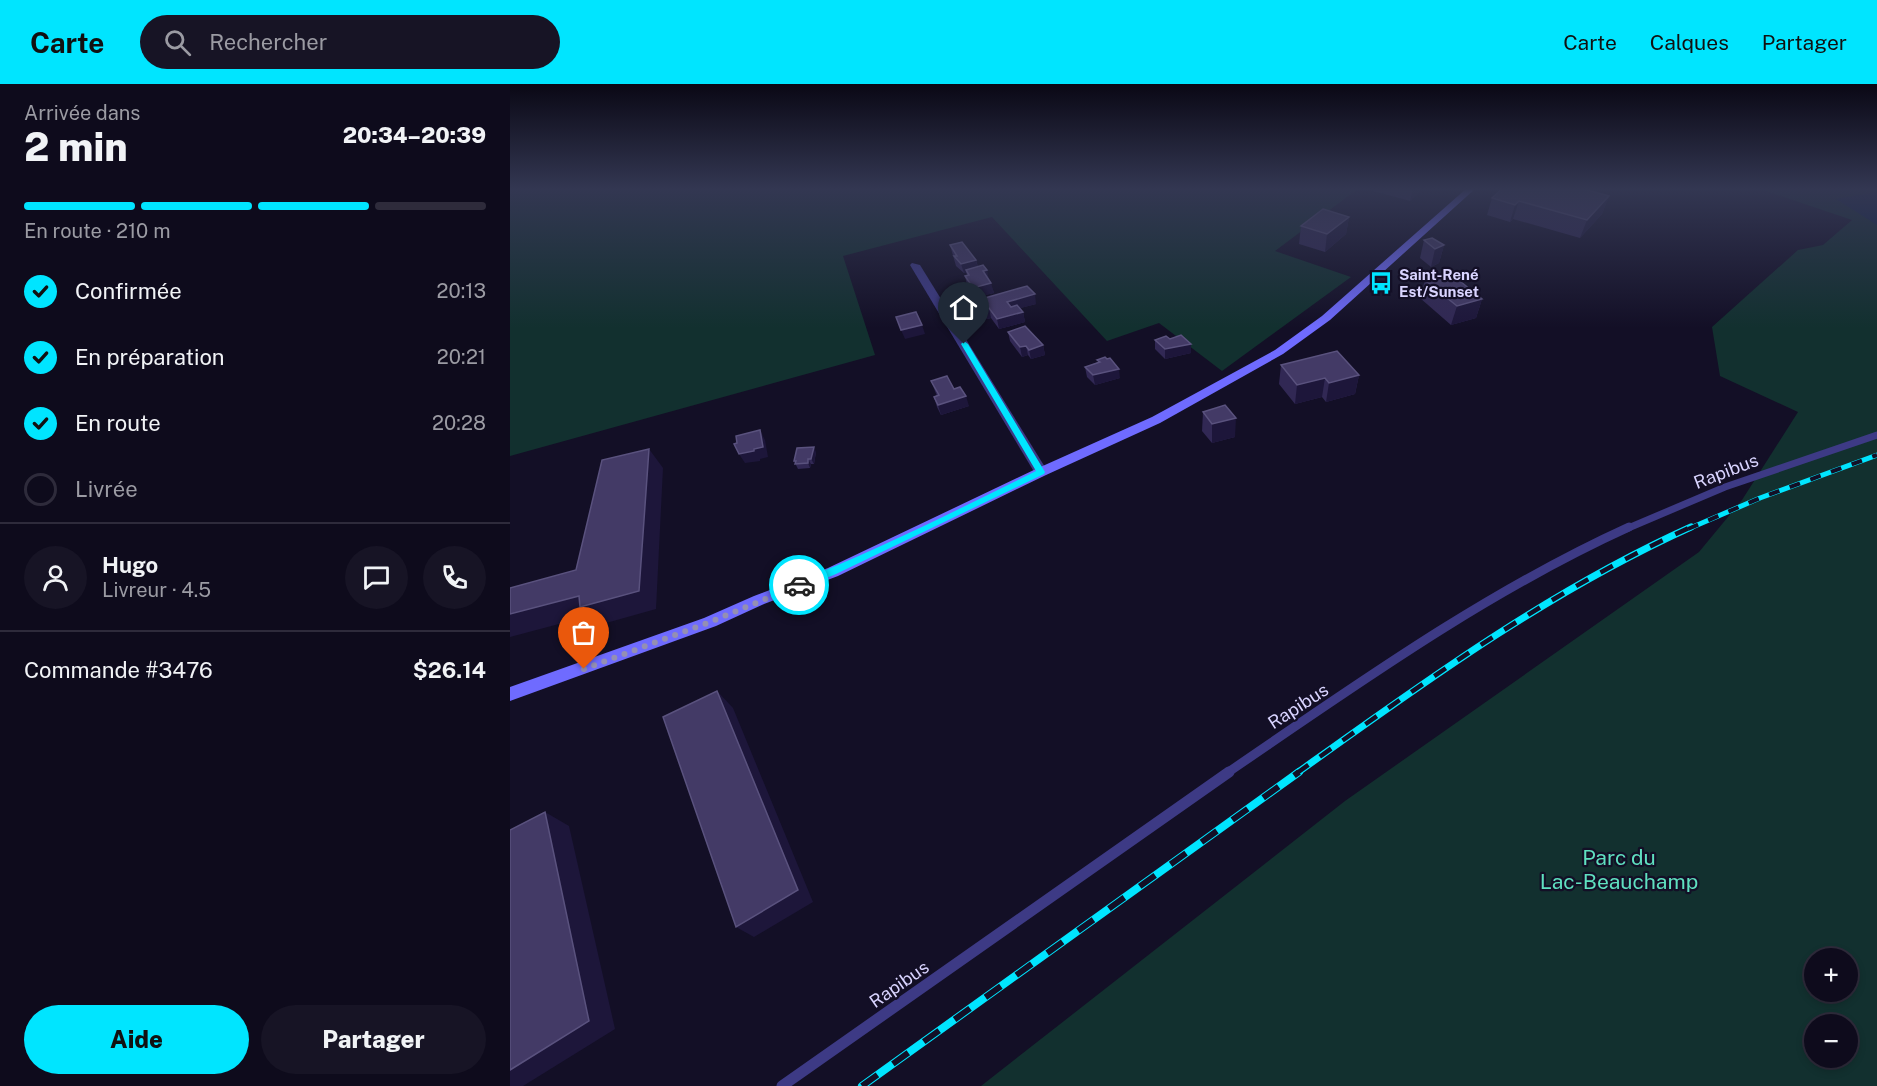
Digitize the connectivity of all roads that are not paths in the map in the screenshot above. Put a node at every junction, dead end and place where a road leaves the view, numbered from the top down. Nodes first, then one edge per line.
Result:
1 (1420, 235) edge
2 (915, 265) dead end
3 (1877, 435) edge
4 (1041, 472) junction
5 (510, 694) edge
6 (782, 1086) edge

1 - 4 street
2 - 4 street
3 - 6 lane, Rapibus
4 - 5 street

